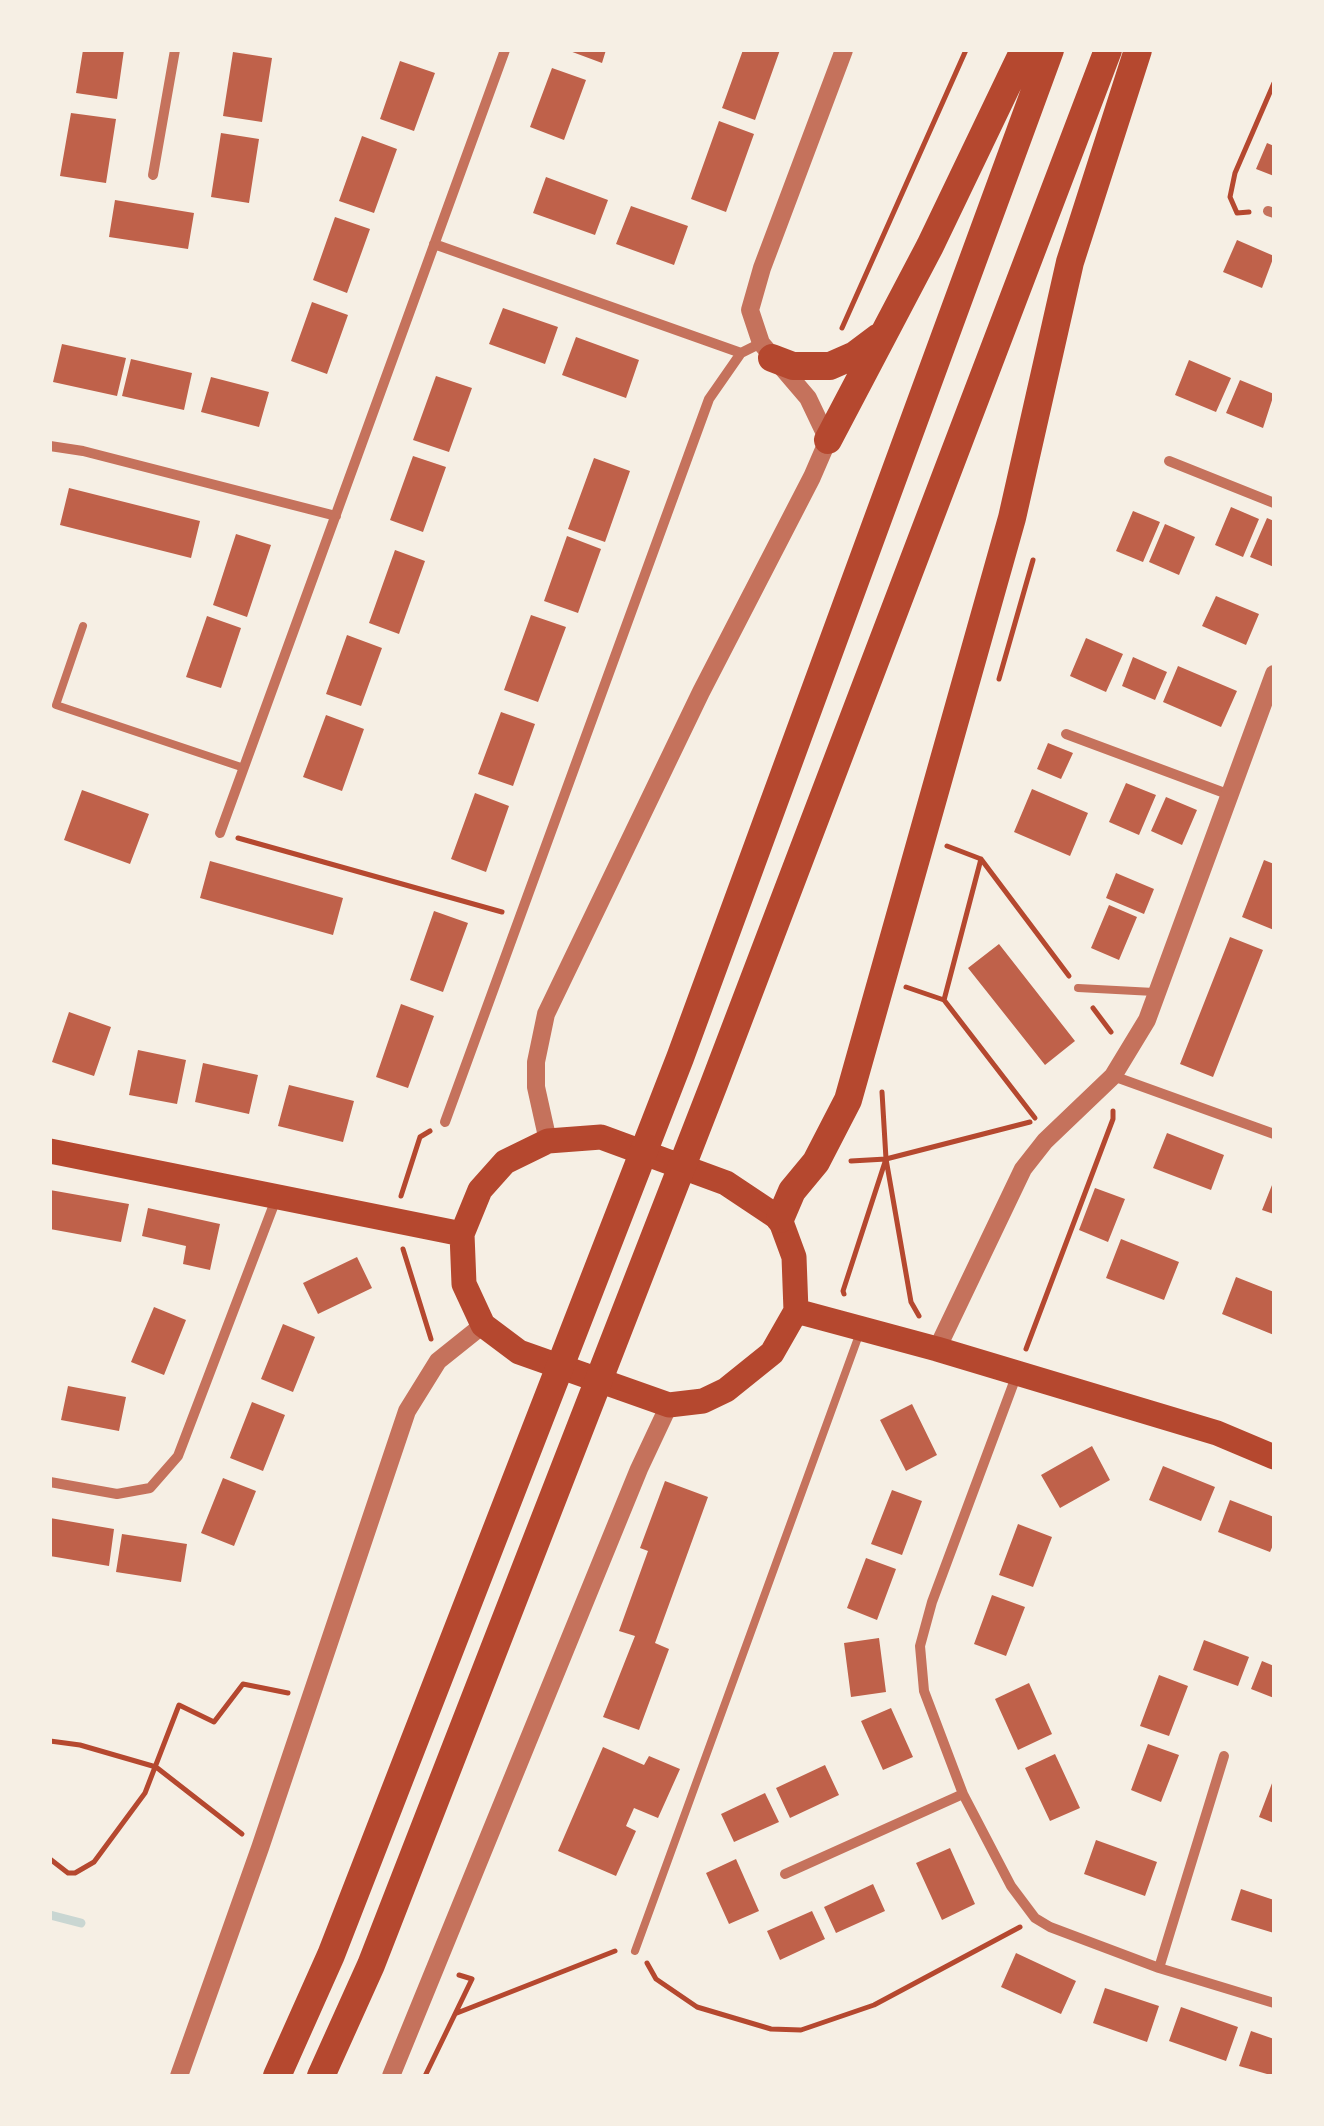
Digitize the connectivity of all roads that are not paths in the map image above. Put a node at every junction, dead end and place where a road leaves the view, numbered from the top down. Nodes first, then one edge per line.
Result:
1 (176, 50) edge
2 (505, 50) edge
3 (844, 50) edge
4 (1024, 50) edge
5 (1050, 50) edge
6 (1108, 50) edge
7 (1138, 50) edge
8 (153, 175) dead end
9 (434, 244) junction
10 (884, 332) junction
11 (767, 351) junction
12 (740, 352) junction
13 (828, 440) junction
14 (50, 446) edge
15 (1169, 461) dead end
16 (1274, 502) edge
17 (336, 516) junction
18 (83, 626) dead end
19 (1274, 674) edge
20 (1066, 734) dead end
21 (244, 768) junction
22 (1230, 796) junction
23 (220, 833) road end
24 (1078, 988) road end
25 (1158, 992) junction
26 (1113, 1076) junction
27 (446, 1122) dead end
28 (1274, 1134) edge
29 (548, 1141) junction
30 (50, 1150) edge
31 (277, 1195) junction
32 (780, 1219) junction
33 (462, 1234) junction
34 (796, 1311) junction
35 (483, 1325) junction
36 (860, 1330) junction
37 (937, 1349) junction
38 (1016, 1374) junction
39 (670, 1405) junction
40 (1274, 1458) edge
41 (50, 1482) edge
42 (1224, 1756) dead end
43 (963, 1794) junction
44 (785, 1874) dead end
45 (634, 1951) road end
46 (1158, 1968) junction
47 (1274, 2003) edge
48 (179, 2076) edge
49 (277, 2076) edge
50 (321, 2076) edge
51 (391, 2076) edge

1 - 8 street
2 - 9 street
3 - 11 street
4 - 10 highway
5 - 49 highway
6 - 50 highway
7 - 32 highway
9 - 12 street
9 - 17 street
10 - 11 highway
10 - 13 highway
11 - 12 street
11 - 13 street
12 - 27 street
13 - 29 street
14 - 17 street
15 - 16 street
17 - 21 street
18 - 21 lane
19 - 22 street
20 - 22 street
21 - 23 street
22 - 25 street
24 - 25 lane
25 - 26 street
26 - 28 street
26 - 37 street
29 - 32 main road
29 - 33 main road
30 - 31 main road
31 - 33 main road
31 - 41 street
32 - 34 main road
33 - 35 main road
34 - 36 main road
34 - 39 main road
35 - 39 main road
35 - 48 street
36 - 37 main road
36 - 45 lane
37 - 38 main road
38 - 40 main road
38 - 43 street
39 - 51 street
42 - 46 street
43 - 44 street
43 - 46 street
46 - 47 street

